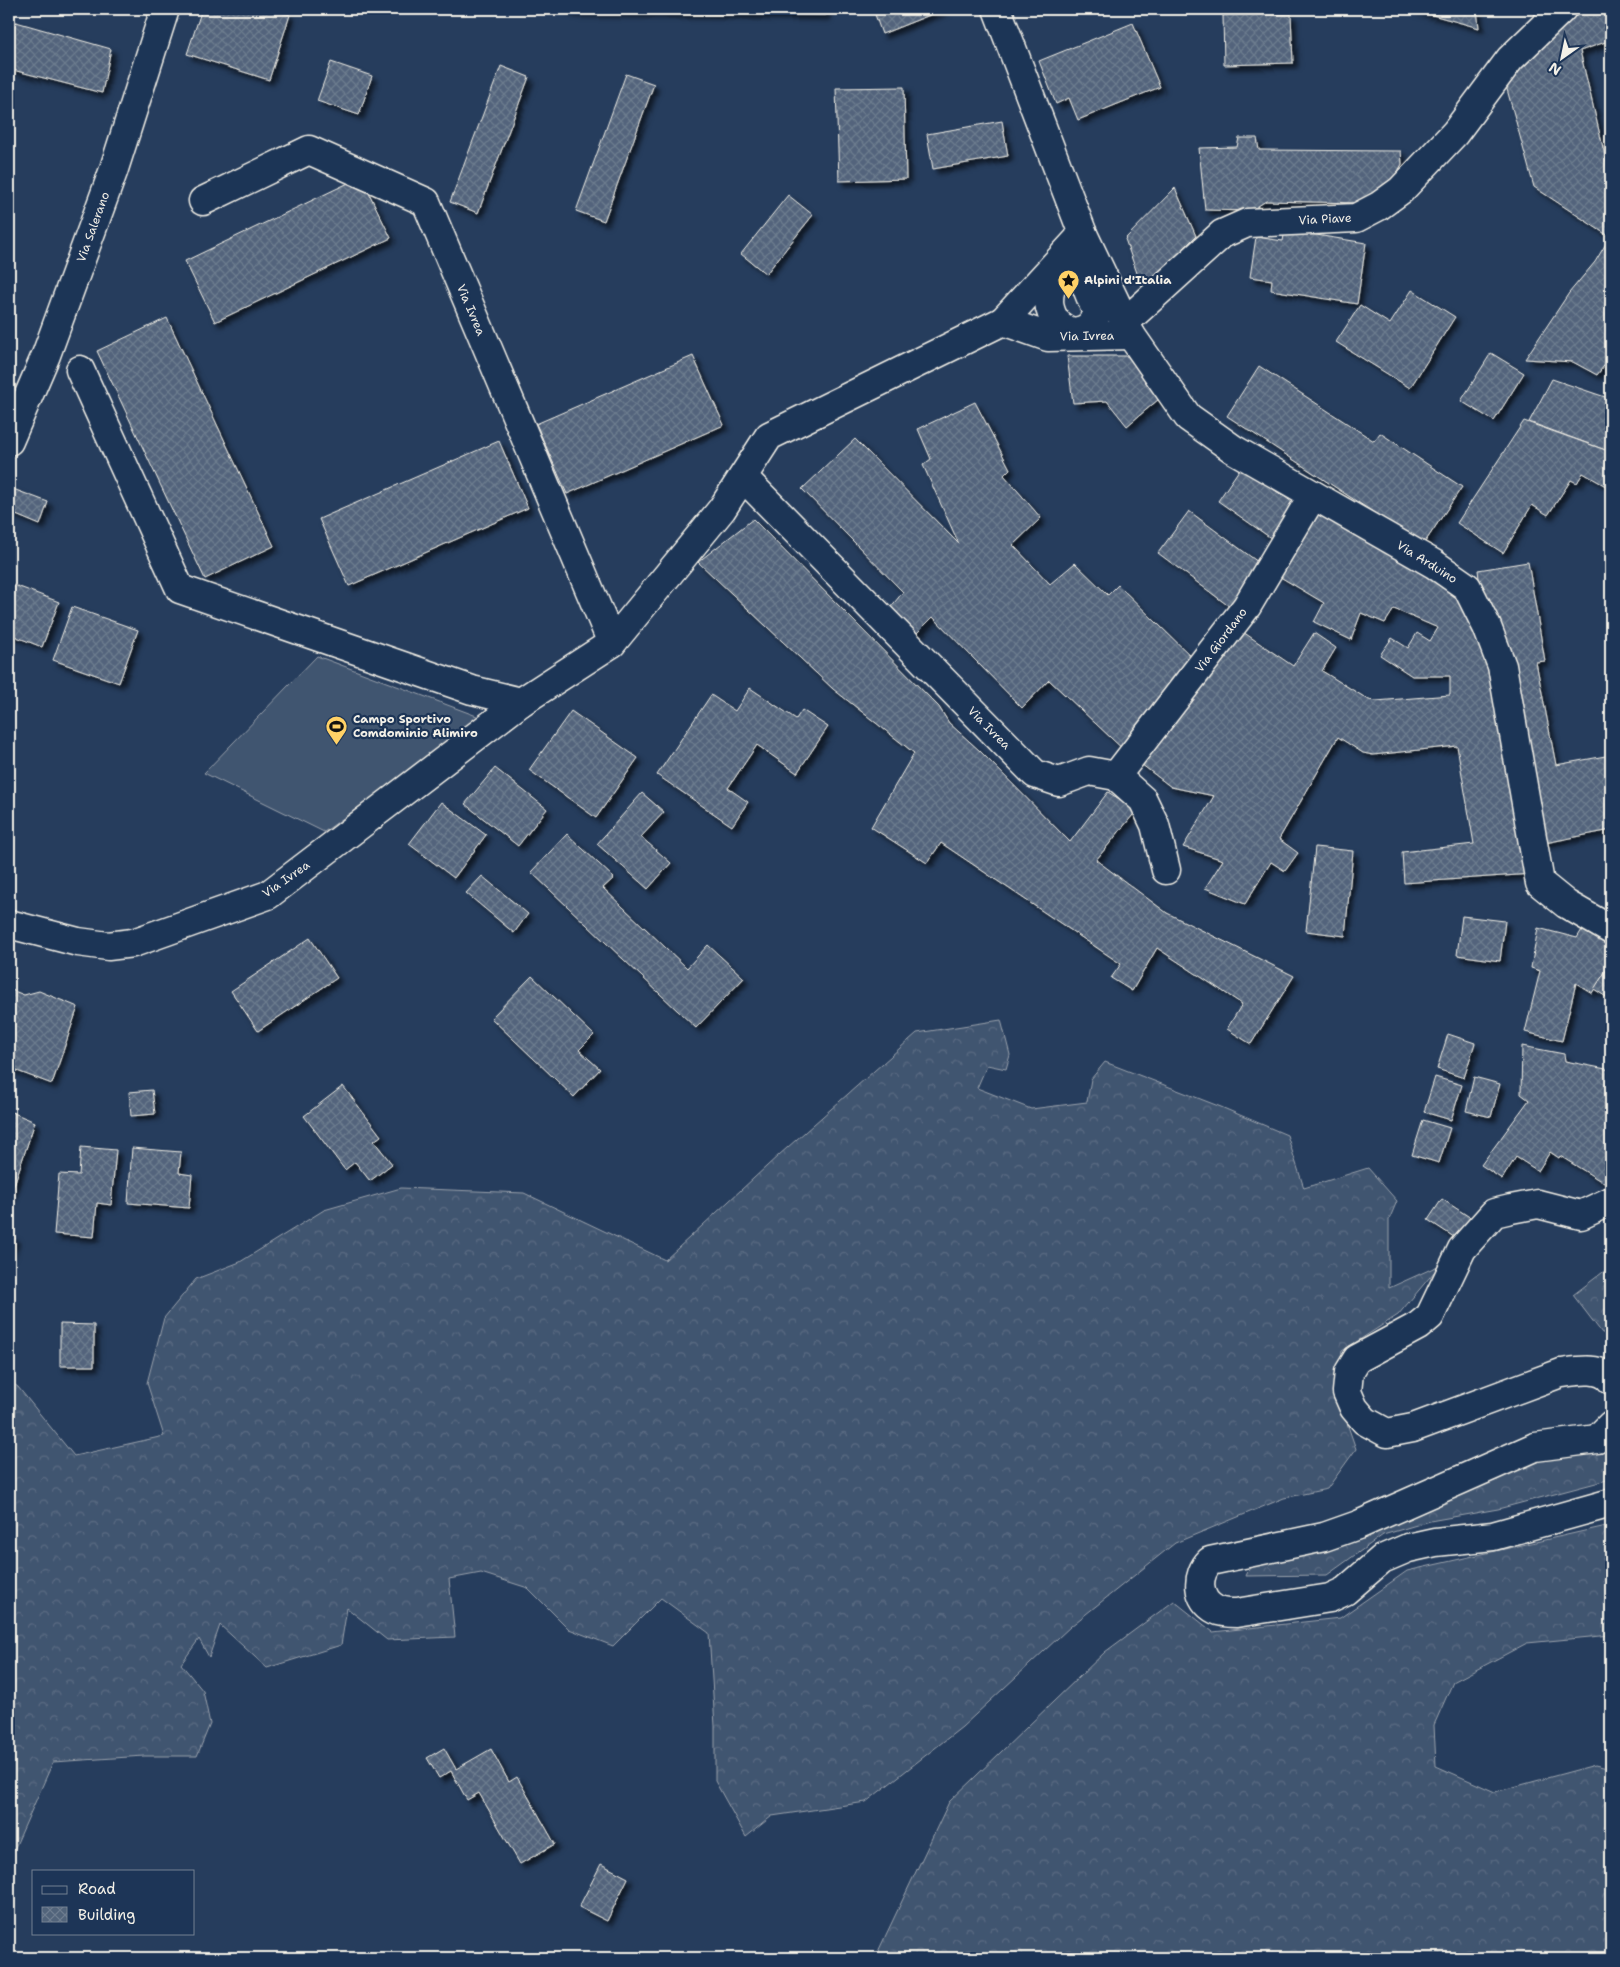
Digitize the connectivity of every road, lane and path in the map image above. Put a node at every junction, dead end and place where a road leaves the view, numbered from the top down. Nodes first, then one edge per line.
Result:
1 (164, 9) edge
2 (997, 9) edge
3 (1562, 9) edge
4 (203, 200) dead end
5 (1083, 234) junction
6 (1003, 321) junction
7 (1128, 329) junction
8 (80, 370) dead end
9 (9, 441) edge
10 (743, 477) junction
11 (1312, 495) junction
12 (612, 643) junction
13 (521, 702) junction
14 (1116, 776) junction
15 (1166, 870) dead end
16 (9, 924) edge
17 (1611, 930) edge
18 (1611, 1201) edge
19 (1611, 1380) edge
20 (1611, 1425) edge
21 (1611, 1503) edge

1 - 9 street, Via Salerano
2 - 5 street, Via Ivrea
3 - 7 street, Via Piave
4 - 12 street, Via Ivrea
5 - 6 street
5 - 7 street, Via Ivrea
6 - 7 street, Via Ivrea
6 - 10 street, Via Ivrea
7 - 11 street, Via Arduino
8 - 13 street
10 - 12 street, Via Ivrea
10 - 14 street, Via Ivrea
11 - 14 street, Via Giordano
11 - 17 street, Via Arduino
12 - 13 street, Via Ivrea
13 - 16 street, Via Ivrea
14 - 15 street
18 - 19 street
20 - 21 street

